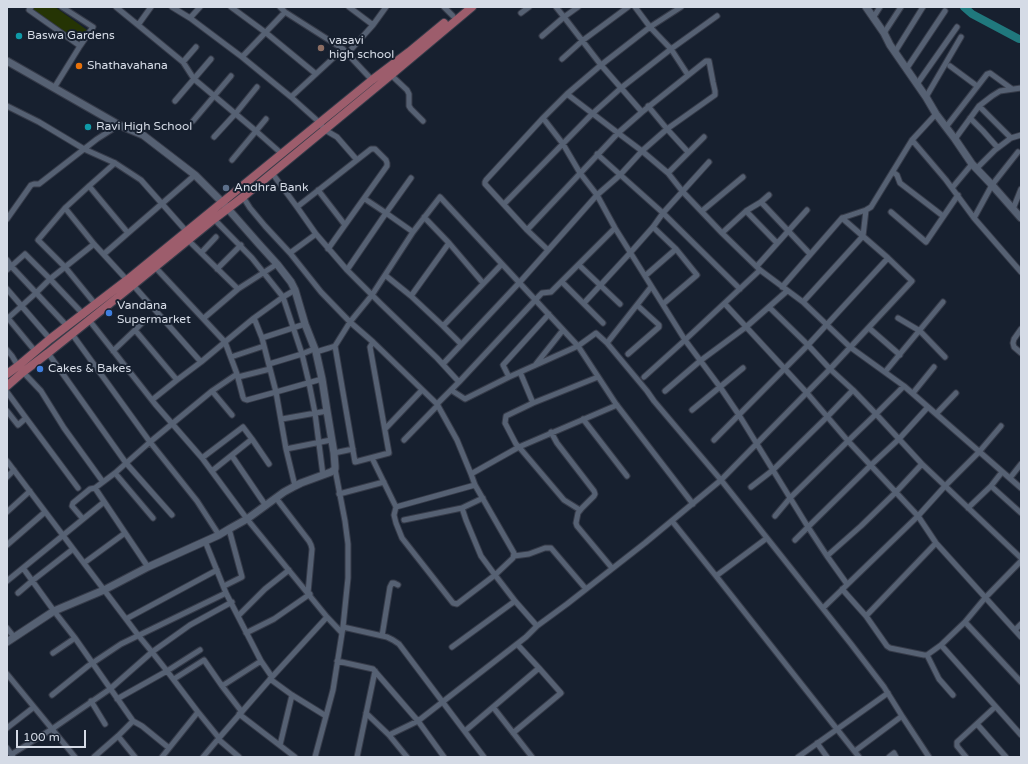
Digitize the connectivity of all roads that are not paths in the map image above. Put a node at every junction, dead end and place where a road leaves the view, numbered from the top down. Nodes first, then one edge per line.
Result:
1 (62, 7) edge
2 (116, 7) edge
3 (151, 7) edge
4 (172, 7) edge
5 (200, 7) edge
6 (231, 7) edge
7 (280, 7) edge
8 (349, 7) edge
9 (386, 7) edge
10 (444, 7) edge
11 (464, 7) edge
12 (472, 7) edge
13 (529, 7) edge
14 (556, 7) edge
15 (578, 7) edge
16 (628, 7) edge
17 (635, 7) edge
18 (682, 7) edge
19 (866, 7) edge
20 (880, 7) edge
21 (901, 7) edge
22 (923, 7) edge
23 (28, 8) edge
24 (945, 11) dead end
25 (285, 12) junction
26 (521, 13) dead end
27 (452, 16) junction
28 (717, 16) dead end
29 (564, 17) junction
30 (190, 18) junction
31 (873, 18) junction
32 (138, 25) junction
33 (373, 25) junction
34 (650, 27) junction
35 (956, 27) dead end
36 (265, 32) junction
37 (884, 33) junction
38 (542, 36) dead end
39 (961, 37) dead end
40 (582, 41) junction
41 (80, 46) junction
42 (196, 47) dead end
43 (343, 49) junction
44 (670, 49) junction
45 (895, 52) junction
46 (347, 54) junction
47 (242, 57) junction
48 (211, 59) dead end
49 (562, 59) dead end
50 (7, 61) edge
51 (183, 62) junction
52 (601, 65) junction
53 (950, 66) dead end
54 (907, 68) junction
55 (316, 74) junction
56 (688, 75) junction
57 (231, 76) dead end
58 (391, 76) junction
59 (194, 79) junction
60 (372, 80) junction
61 (917, 84) junction
62 (977, 86) junction
63 (257, 87) dead end
64 (54, 88) junction
65 (621, 88) junction
66 (1021, 88) edge
67 (1012, 89) junction
68 (567, 94) junction
69 (214, 95) junction
70 (291, 97) junction
71 (926, 97) junction
72 (175, 101) dead end
73 (7, 106) edge
74 (648, 106) junction
75 (979, 106) junction
76 (642, 112) junction
77 (236, 113) junction
78 (592, 114) junction
79 (936, 114) junction
80 (542, 118) junction
81 (970, 118) junction
82 (266, 119) dead end
83 (193, 121) dead end
84 (423, 121) dead end
85 (119, 124) junction
86 (322, 126) junction
87 (946, 127) junction
88 (667, 129) junction
89 (256, 131) junction
90 (618, 133) junction
91 (1021, 135) edge
92 (214, 137) dead end
93 (704, 137) dead end
94 (1011, 138) junction
95 (955, 139) junction
96 (912, 140) junction
97 (563, 144) junction
98 (998, 148) junction
99 (84, 149) junction
100 (642, 151) junction
101 (688, 152) junction
102 (1018, 152) dead end
103 (282, 154) junction
104 (597, 154) junction
105 (232, 160) dead end
106 (356, 160) junction
107 (709, 162) dead end
108 (115, 164) junction
109 (974, 166) junction
110 (893, 172) junction
111 (272, 173) junction
112 (580, 173) junction
113 (668, 173) junction
114 (195, 175) junction
115 (620, 175) junction
116 (743, 177) dead end
117 (411, 178) dead end
118 (992, 185) junction
119 (89, 186) junction
120 (952, 188) junction
121 (1021, 189) edge
122 (318, 190) junction
123 (683, 192) junction
124 (598, 195) junction
125 (768, 195) dead end
126 (958, 195) junction
127 (243, 197) junction
128 (364, 199) junction
129 (761, 202) junction
130 (162, 204) junction
131 (504, 204) junction
132 (225, 205) junction
133 (297, 206) junction
134 (65, 208) junction
135 (1013, 209) junction
136 (807, 210) dead end
137 (866, 210) junction
138 (702, 211) junction
139 (746, 211) junction
140 (891, 212) dead end
141 (386, 213) junction
142 (663, 213) junction
143 (211, 216) junction
144 (942, 216) junction
145 (424, 217) junction
146 (842, 218) junction
147 (974, 218) junction
148 (1021, 218) edge
149 (7, 219) edge
150 (345, 225) junction
151 (653, 227) junction
152 (615, 228) junction
153 (527, 230) junction
154 (788, 231) junction
155 (413, 232) junction
156 (128, 233) junction
157 (316, 234) junction
158 (722, 234) junction
159 (187, 236) junction
160 (863, 236) junction
161 (216, 237) dead end
162 (777, 243) junction
163 (94, 244) junction
164 (449, 244) junction
165 (241, 246) junction
166 (328, 249) junction
167 (676, 249) junction
168 (548, 250) junction
169 (201, 253) junction
170 (290, 253) junction
171 (630, 253) junction
172 (104, 254) junction
173 (810, 254) junction
174 (888, 258) junction
175 (7, 260) edge
176 (277, 264) junction
177 (502, 264) junction
178 (579, 265) junction
179 (64, 267) junction
180 (155, 267) junction
181 (9, 268) edge
182 (758, 268) junction
183 (217, 269) junction
184 (348, 270) junction
185 (264, 272) junction
186 (1021, 272) edge
187 (385, 275) junction
188 (645, 276) junction
189 (50, 279) junction
190 (562, 282) junction
191 (130, 283) junction
192 (483, 283) junction
193 (519, 283) junction
194 (601, 286) junction
195 (652, 287) junction
196 (782, 287) junction
197 (7, 289) edge
198 (238, 289) junction
199 (740, 289) junction
200 (295, 290) junction
201 (787, 291) junction
202 (36, 293) junction
203 (372, 295) junction
204 (411, 296) junction
205 (283, 297) junction
206 (535, 300) junction
207 (803, 302) junction
208 (943, 302) dead end
209 (584, 303) junction
210 (620, 304) dead end
211 (663, 304) junction
212 (725, 304) junction
213 (22, 305) junction
214 (96, 305) junction
215 (637, 305) junction
216 (769, 307) junction
217 (549, 314) junction
218 (7, 318) edge
219 (87, 318) junction
220 (204, 318) junction
221 (254, 318) junction
222 (898, 318) dead end
223 (145, 320) dead end
224 (350, 322) junction
225 (603, 323) dead end
226 (305, 324) junction
227 (826, 324) junction
228 (67, 326) junction
229 (443, 326) junction
230 (293, 327) junction
231 (746, 327) junction
232 (869, 328) junction
233 (135, 330) junction
234 (564, 330) junction
235 (1021, 330) edge
236 (920, 331) junction
237 (72, 334) junction
238 (262, 338) junction
239 (50, 339) junction
240 (686, 340) junction
241 (226, 342) junction
242 (373, 342) junction
243 (607, 343) junction
244 (461, 344) junction
245 (808, 345) junction
246 (264, 346) junction
247 (335, 346) junction
248 (578, 346) junction
249 (850, 347) junction
250 (7, 350) edge
251 (113, 350) junction
252 (315, 350) junction
253 (35, 351) junction
254 (48, 353) junction
255 (302, 354) junction
256 (628, 354) dead end
257 (1021, 354) edge
258 (900, 355) junction
259 (231, 357) junction
260 (945, 357) dead end
261 (700, 361) junction
262 (201, 362) junction
263 (442, 364) junction
264 (535, 365) junction
265 (270, 366) junction
266 (934, 367) dead end
267 (743, 368) dead end
268 (21, 369) junction
269 (784, 369) junction
270 (830, 369) junction
271 (520, 372) junction
272 (885, 372) junction
273 (7, 374) edge
274 (237, 375) junction
275 (509, 377) junction
276 (598, 377) junction
277 (644, 377) dead end
278 (322, 379) junction
279 (177, 380) junction
280 (459, 382) junction
281 (309, 383) junction
282 (7, 386) edge
283 (904, 386) junction
284 (720, 387) junction
285 (422, 390) junction
286 (451, 390) junction
287 (853, 390) junction
288 (212, 391) junction
289 (666, 391) dead end
290 (7, 392) edge
291 (276, 392) junction
292 (956, 392) dead end
293 (807, 393) junction
294 (913, 393) junction
295 (152, 400) junction
296 (533, 403) junction
297 (438, 405) junction
298 (617, 405) junction
299 (928, 407) junction
300 (692, 410) dead end
301 (7, 411) edge
302 (327, 411) junction
303 (314, 413) junction
304 (876, 414) junction
305 (936, 414) junction
306 (232, 415) dead end
307 (739, 415) junction
308 (827, 417) junction
309 (26, 418) junction
310 (282, 419) junction
311 (583, 419) junction
312 (172, 424) junction
313 (1001, 426) dead end
314 (385, 429) junction
315 (551, 432) junction
316 (252, 439) junction
317 (899, 439) junction
318 (331, 440) junction
319 (404, 440) dead end
320 (714, 440) dead end
321 (848, 441) junction
322 (150, 442) junction
323 (319, 442) junction
324 (757, 444) junction
325 (519, 447) junction
326 (286, 449) junction
327 (352, 449) junction
328 (979, 452) junction
329 (334, 453) junction
330 (232, 456) junction
331 (202, 458) junction
332 (372, 458) junction
333 (7, 461) edge
334 (126, 463) junction
335 (269, 464) dead end
336 (922, 464) junction
337 (1021, 464) edge
338 (871, 465) junction
339 (334, 468) junction
340 (14, 470) junction
341 (773, 470) junction
342 (212, 471) junction
343 (1002, 472) junction
344 (115, 473) junction
345 (471, 474) junction
346 (323, 475) junction
347 (627, 476) dead end
348 (7, 477) edge
349 (1010, 478) junction
350 (721, 480) junction
351 (103, 482) junction
352 (384, 482) junction
353 (475, 485) junction
354 (295, 486) junction
355 (945, 486) junction
356 (991, 486) junction
357 (751, 487) dead end
358 (78, 488) dead end
359 (94, 488) junction
360 (1021, 488) edge
361 (30, 491) junction
362 (896, 492) junction
363 (339, 494) junction
364 (276, 498) junction
365 (483, 498) junction
366 (790, 498) junction
367 (104, 502) junction
368 (693, 504) junction
369 (266, 506) junction
370 (396, 507) junction
371 (462, 508) junction
372 (968, 508) junction
373 (580, 510) junction
374 (7, 512) edge
375 (45, 512) junction
376 (1021, 513) edge
377 (172, 515) dead end
378 (775, 516) dead end
379 (918, 516) junction
380 (153, 518) dead end
381 (83, 519) junction
382 (247, 519) junction
383 (404, 520) dead end
384 (672, 521) junction
385 (808, 527) junction
386 (229, 529) junction
387 (124, 533) junction
388 (62, 535) junction
389 (219, 535) junction
390 (767, 538) junction
391 (795, 540) dead end
392 (205, 541) junction
393 (936, 543) junction
394 (7, 545) edge
395 (73, 549) junction
396 (514, 556) junction
397 (828, 556) junction
398 (1021, 558) edge
399 (1021, 562) edge
400 (84, 563) junction
401 (148, 567) junction
402 (23, 568) junction
403 (612, 568) junction
404 (217, 570) junction
405 (289, 570) junction
406 (495, 575) junction
407 (716, 576) junction
408 (32, 581) junction
409 (7, 582) edge
410 (847, 584) junction
411 (398, 585) dead end
412 (224, 586) junction
413 (586, 589) junction
414 (842, 589) junction
415 (104, 590) junction
416 (226, 592) junction
417 (18, 593) dead end
418 (309, 593) junction
419 (985, 598) junction
420 (515, 601) junction
421 (232, 602) junction
422 (823, 608) junction
423 (54, 611) junction
424 (238, 616) junction
425 (327, 616) junction
426 (866, 616) junction
427 (126, 619) junction
428 (965, 622) junction
429 (1021, 624) edge
430 (537, 626) junction
431 (7, 628) edge
432 (342, 630) junction
433 (1015, 630) junction
434 (246, 633) junction
435 (138, 635) junction
436 (382, 636) junction
437 (14, 637) junction
438 (1021, 637) edge
439 (75, 638) junction
440 (7, 642) edge
441 (517, 644) junction
442 (941, 645) junction
443 (452, 647) dead end
444 (200, 650) dead end
445 (152, 652) junction
446 (53, 653) dead end
447 (926, 655) junction
448 (261, 661) junction
449 (337, 661) junction
450 (92, 663) junction
451 (539, 668) junction
452 (167, 671) junction
453 (375, 671) junction
454 (7, 674) edge
455 (271, 678) junction
456 (9, 680) edge
457 (174, 680) junction
458 (1021, 682) edge
459 (222, 686) junction
460 (110, 689) junction
461 (888, 693) junction
462 (52, 695) dead end
463 (292, 695) junction
464 (953, 695) dead end
465 (117, 699) junction
466 (91, 701) junction
467 (442, 702) junction
468 (34, 707) junction
469 (493, 707) junction
470 (996, 707) junction
471 (198, 712) junction
472 (240, 713) junction
473 (366, 713) junction
474 (326, 716) junction
475 (902, 716) junction
476 (133, 721) junction
477 (418, 721) junction
478 (105, 724) dead end
479 (977, 724) junction
480 (7, 728) edge
481 (52, 729) junction
482 (838, 729) junction
483 (465, 731) junction
484 (513, 733) junction
485 (389, 735) junction
486 (118, 736) junction
487 (1021, 736) edge
488 (219, 738) junction
489 (817, 743) junction
490 (280, 745) junction
491 (7, 748) edge
492 (169, 748) junction
493 (854, 751) junction
494 (13, 756) edge
495 (74, 757) edge
496 (94, 757) edge
497 (135, 757) edge
498 (162, 757) edge
499 (203, 757) edge
500 (239, 757) edge
501 (295, 757) edge
502 (315, 757) edge
503 (357, 757) edge
504 (407, 757) edge
505 (444, 757) edge
506 (484, 757) edge
507 (532, 757) edge
508 (798, 757) edge
509 (827, 757) edge
510 (859, 757) edge
511 (889, 757) edge
512 (896, 757) edge
513 (929, 757) edge
514 (966, 757) edge
515 (1006, 757) edge

1 - 41 street
2 - 32 street
3 - 32 street
4 - 30 street
5 - 30 street
6 - 36 street
7 - 25 street
8 - 33 street
9 - 33 street
10 - 27 street
11 - 27 main road
12 - 58 main road
13 - 26 street
14 - 29 street
15 - 29 street
16 - 40 street
17 - 34 street
18 - 34 street
19 - 31 street
20 - 31 street
21 - 37 street
22 - 45 street
23 - 41 street
24 - 54 street
25 - 36 street
25 - 43 street
27 - 60 main road
28 - 44 street
29 - 38 street
29 - 40 street
30 - 47 street
31 - 37 street
32 - 51 street
33 - 46 street
34 - 44 street
34 - 52 street
35 - 61 street
36 - 47 street
36 - 55 street
37 - 45 street
39 - 71 street
40 - 49 street
40 - 52 street
41 - 64 street
42 - 51 street
43 - 46 street
43 - 55 street
44 - 56 street
44 - 65 street
45 - 54 street
46 - 60 street
47 - 70 street
48 - 59 street
50 - 64 street
51 - 59 street
52 - 65 street
52 - 68 street
53 - 62 street
54 - 61 street
55 - 70 street
56 - 74 street
56 - 88 street
57 - 69 street
58 - 84 street
58 - 86 main road
59 - 69 street
59 - 72 street
60 - 86 main road
61 - 71 street
62 - 67 street
62 - 87 street
63 - 77 street
64 - 85 street
65 - 76 street
65 - 78 street
66 - 67 street
67 - 75 street
68 - 78 street
68 - 80 street
69 - 77 street
69 - 83 street
70 - 86 street
71 - 79 street
73 - 99 street
74 - 76 street
74 - 88 street
75 - 81 street
75 - 94 street
76 - 90 street
77 - 89 street
77 - 92 street
78 - 90 street
78 - 97 street
79 - 87 street
79 - 96 street
80 - 97 street
80 - 131 street
81 - 95 street
81 - 98 street
82 - 89 street
85 - 99 street
85 - 114 street
86 - 103 main road
86 - 106 street
86 - 111 main road
87 - 95 street
88 - 100 street
88 - 101 street
89 - 103 street
89 - 105 street
90 - 100 street
90 - 104 street
91 - 94 street
93 - 101 street
94 - 98 street
95 - 109 street
96 - 110 street
96 - 120 street
97 - 112 street
97 - 131 street
98 - 109 street
99 - 108 street
99 - 149 street
100 - 113 street
100 - 115 street
101 - 113 street
102 - 118 street
103 - 132 main road
104 - 112 street
104 - 115 street
106 - 122 street
106 - 128 street
107 - 123 street
108 - 119 street
108 - 130 street
109 - 118 street
109 - 120 street
110 - 137 street
110 - 144 street
111 - 127 main road
111 - 133 street
112 - 124 street
112 - 153 street
113 - 123 street
114 - 130 street
114 - 132 street
115 - 124 street
115 - 142 street
116 - 138 street
117 - 141 street
118 - 135 street
118 - 147 street
119 - 134 street
119 - 156 street
120 - 126 street
121 - 135 street
122 - 133 street
122 - 150 street
123 - 138 street
123 - 142 street
124 - 152 street
124 - 168 street
125 - 129 street
126 - 144 street
126 - 147 street
127 - 132 main road
127 - 170 street
128 - 141 street
128 - 150 street
129 - 139 street
129 - 154 street
130 - 156 street
130 - 159 street
131 - 153 street
132 - 143 main road
132 - 176 street
133 - 157 street
134 - 163 street
134 - 179 street
135 - 148 street
136 - 154 street
137 - 146 street
137 - 160 street
138 - 158 street
139 - 158 street
139 - 162 street
140 - 144 street
141 - 155 street
141 - 184 street
142 - 151 street
142 - 199 street
143 - 159 main road
143 - 165 street
145 - 155 street
145 - 164 street
145 - 177 street
146 - 160 street
146 - 173 street
147 - 186 street
150 - 166 street
151 - 167 street
151 - 171 street
152 - 171 street
152 - 178 street
153 - 168 street
154 - 162 street
154 - 173 street
155 - 187 street
156 - 172 street
157 - 166 street
157 - 170 street
158 - 182 street
159 - 169 street
159 - 180 main road
159 - 191 main road
160 - 174 street
160 - 207 street
161 - 169 street
162 - 182 street
163 - 172 street
163 - 179 street
164 - 192 street
164 - 204 street
165 - 183 street
165 - 185 street
166 - 184 street
167 - 188 street
167 - 211 street
168 - 193 street
169 - 183 street
170 - 224 street
171 - 188 street
171 - 194 street
172 - 191 street
173 - 196 street
174 - 227 street
174 - 232 street
175 - 181 street
176 - 185 street
176 - 200 street
177 - 192 street
177 - 193 street
178 - 190 street
178 - 194 street
179 - 189 street
179 - 214 street
180 - 191 main road
180 - 220 street
181 - 189 street
181 - 202 street
182 - 196 street
182 - 199 street
183 - 198 street
184 - 203 street
185 - 198 street
185 - 205 street
187 - 203 street
187 - 204 street
188 - 195 street
189 - 202 street
189 - 219 street
190 - 206 street
190 - 209 street
191 - 214 main road
191 - 219 main road
191 - 262 street
192 - 229 street
193 - 206 street
193 - 244 street
194 - 209 street
194 - 210 street
195 - 211 street
195 - 215 street
196 - 201 street
197 - 213 street
198 - 220 street
199 - 212 street
200 - 205 street
200 - 226 street
201 - 207 street
201 - 216 street
202 - 213 street
202 - 228 street
203 - 224 street
203 - 263 street
204 - 229 street
205 - 221 street
205 - 230 street
206 - 217 street
206 - 280 street
207 - 227 street
208 - 236 street
209 - 225 street
211 - 240 street
212 - 231 street
212 - 240 street
213 - 218 street
213 - 239 street
214 - 219 main road
215 - 243 street
215 - 256 street
216 - 231 street
216 - 245 street
217 - 234 street
217 - 275 street
218 - 253 street
219 - 228 main road
219 - 237 main road
219 - 251 street
220 - 241 street
221 - 238 street
221 - 241 street
222 - 236 street
223 - 233 street
224 - 242 street
224 - 247 street
226 - 230 street
226 - 252 street
227 - 245 street
227 - 249 street
228 - 239 main road
229 - 244 street
230 - 238 street
230 - 255 street
231 - 261 street
231 - 269 street
232 - 249 street
232 - 258 street
233 - 251 street
233 - 279 street
234 - 248 street
234 - 264 street
235 - 257 street
236 - 258 street
236 - 260 street
237 - 254 main road
237 - 322 street
238 - 246 street
239 - 253 main road
240 - 261 street
240 - 277 street
241 - 259 street
241 - 262 street
242 - 285 street
242 - 314 street
243 - 248 street
243 - 350 street
244 - 263 street
245 - 269 street
245 - 270 street
246 - 259 street
246 - 265 street
247 - 252 street
247 - 327 street
248 - 264 street
248 - 276 street
249 - 270 street
249 - 272 street
250 - 268 street
251 - 295 street
252 - 255 street
252 - 278 street
253 - 268 main road
254 - 268 main road
254 - 334 street
255 - 265 street
255 - 281 street
258 - 272 street
259 - 274 street
261 - 284 street
261 - 289 street
262 - 279 street
263 - 280 street
264 - 271 street
265 - 274 street
265 - 291 street
266 - 294 street
267 - 284 street
268 - 273 main road
268 - 282 main road
268 - 351 street
269 - 293 street
269 - 307 street
270 - 287 street
270 - 293 street
271 - 275 street
271 - 296 street
272 - 283 street
274 - 288 street
274 - 291 street
275 - 286 street
276 - 296 street
276 - 298 street
278 - 281 street
278 - 302 street
279 - 295 street
280 - 286 street
281 - 291 street
281 - 303 street
283 - 294 street
283 - 304 street
284 - 300 street
284 - 307 street
285 - 297 street
285 - 314 street
286 - 297 street
287 - 304 street
287 - 308 street
288 - 306 street
288 - 312 street
290 - 309 street
291 - 310 street
292 - 305 street
293 - 308 street
293 - 324 street
294 - 299 street
295 - 312 street
296 - 325 street
297 - 319 street
297 - 345 street
298 - 311 street
298 - 368 street
299 - 305 street
299 - 317 street
301 - 309 street
302 - 303 street
302 - 318 street
303 - 310 street
303 - 323 street
304 - 317 street
304 - 321 street
305 - 328 street
307 - 320 street
307 - 324 street
308 - 321 street
308 - 341 street
309 - 358 street
310 - 326 street
311 - 315 street
311 - 347 street
312 - 322 street
312 - 331 street
313 - 328 street
314 - 332 street
315 - 325 street
315 - 373 street
316 - 330 street
316 - 331 street
316 - 335 street
317 - 336 street
317 - 338 street
318 - 323 street
318 - 329 street
321 - 338 street
321 - 366 street
322 - 334 street
322 - 389 street
323 - 326 street
323 - 346 street
324 - 341 street
324 - 350 street
325 - 345 street
325 - 373 street
326 - 354 street
327 - 329 street
327 - 332 street
328 - 343 street
328 - 355 street
329 - 339 street
330 - 342 street
330 - 369 street
331 - 342 street
332 - 352 street
333 - 340 street
334 - 344 street
334 - 377 street
336 - 355 street
336 - 362 street
337 - 349 street
338 - 362 street
338 - 385 street
339 - 346 street
339 - 363 street
340 - 348 street
340 - 361 street
341 - 357 street
341 - 366 street
342 - 382 street
343 - 349 street
343 - 356 street
344 - 351 street
344 - 380 street
345 - 353 street
346 - 354 street
349 - 360 street
350 - 368 street
350 - 390 street
351 - 359 street
352 - 363 street
352 - 370 street
353 - 365 street
353 - 370 street
354 - 364 street
355 - 372 street
355 - 379 street
356 - 372 street
356 - 376 street
359 - 367 street
359 - 381 street
361 - 374 street
361 - 375 street
362 - 379 street
362 - 397 street
363 - 432 street
364 - 369 street
364 - 418 street
365 - 371 street
365 - 396 street
366 - 378 street
366 - 385 street
367 - 381 street
367 - 387 street
368 - 384 street
369 - 382 street
370 - 406 street
371 - 383 street
371 - 406 street
372 - 398 street
373 - 403 street
375 - 388 street
375 - 394 street
379 - 393 street
379 - 410 street
381 - 388 street
382 - 386 street
382 - 405 street
384 - 403 street
384 - 407 street
385 - 391 street
385 - 397 street
386 - 389 street
386 - 412 street
387 - 400 street
387 - 401 street
388 - 395 street
388 - 402 street
389 - 392 street
390 - 407 street
390 - 422 street
392 - 401 street
392 - 404 street
393 - 419 street
393 - 426 street
395 - 400 street
395 - 408 street
396 - 406 street
396 - 413 street
397 - 410 street
399 - 419 street
400 - 415 street
401 - 415 street
402 - 408 street
402 - 409 street
403 - 413 street
404 - 412 street
404 - 427 street
405 - 418 street
405 - 424 street
406 - 420 street
407 - 482 street
408 - 417 street
408 - 423 street
410 - 414 street
411 - 436 street
412 - 416 street
413 - 430 street
414 - 422 street
414 - 426 street
415 - 423 street
415 - 427 street
416 - 421 street
416 - 435 street
418 - 425 street
418 - 434 street
419 - 428 street
419 - 433 street
420 - 430 street
420 - 443 street
421 - 424 street
421 - 445 street
422 - 461 street
423 - 437 street
423 - 439 street
424 - 434 street
425 - 432 street
425 - 455 street
426 - 447 street
427 - 435 street
428 - 442 street
428 - 458 street
429 - 433 street
430 - 441 street
431 - 437 street
432 - 436 street
432 - 449 street
433 - 438 street
434 - 448 street
435 - 445 street
435 - 450 street
436 - 467 street
437 - 440 street
439 - 446 street
439 - 450 street
441 - 451 street
441 - 467 street
442 - 447 street
442 - 470 street
444 - 452 street
445 - 452 street
445 - 460 street
447 - 464 street
448 - 455 street
448 - 459 street
449 - 453 street
449 - 474 street
450 - 460 street
450 - 462 street
451 - 469 street
451 - 484 street
452 - 457 street
452 - 465 street
453 - 473 street
453 - 477 street
454 - 456 street
455 - 463 street
455 - 472 street
456 - 468 street
457 - 459 street
457 - 471 street
459 - 472 street
460 - 465 street
460 - 466 street
461 - 475 street
461 - 482 street
463 - 474 street
463 - 490 street
465 - 476 street
466 - 478 street
466 - 481 street
467 - 477 street
467 - 483 street
468 - 480 street
468 - 481 street
469 - 483 street
469 - 484 street
470 - 479 street
470 - 487 street
471 - 488 street
471 - 492 street
472 - 488 street
472 - 490 street
473 - 485 street
473 - 503 street
474 - 502 street
475 - 493 street
475 - 513 street
476 - 486 street
476 - 492 street
477 - 485 street
477 - 505 street
479 - 514 street
479 - 515 street
481 - 494 street
481 - 495 street
482 - 489 street
482 - 493 street
483 - 506 street
484 - 507 street
485 - 504 street
486 - 496 street
486 - 497 street
488 - 499 street
488 - 500 street
489 - 508 street
489 - 509 street
490 - 501 street
491 - 494 street
492 - 498 street
493 - 510 street
511 - 512 street

